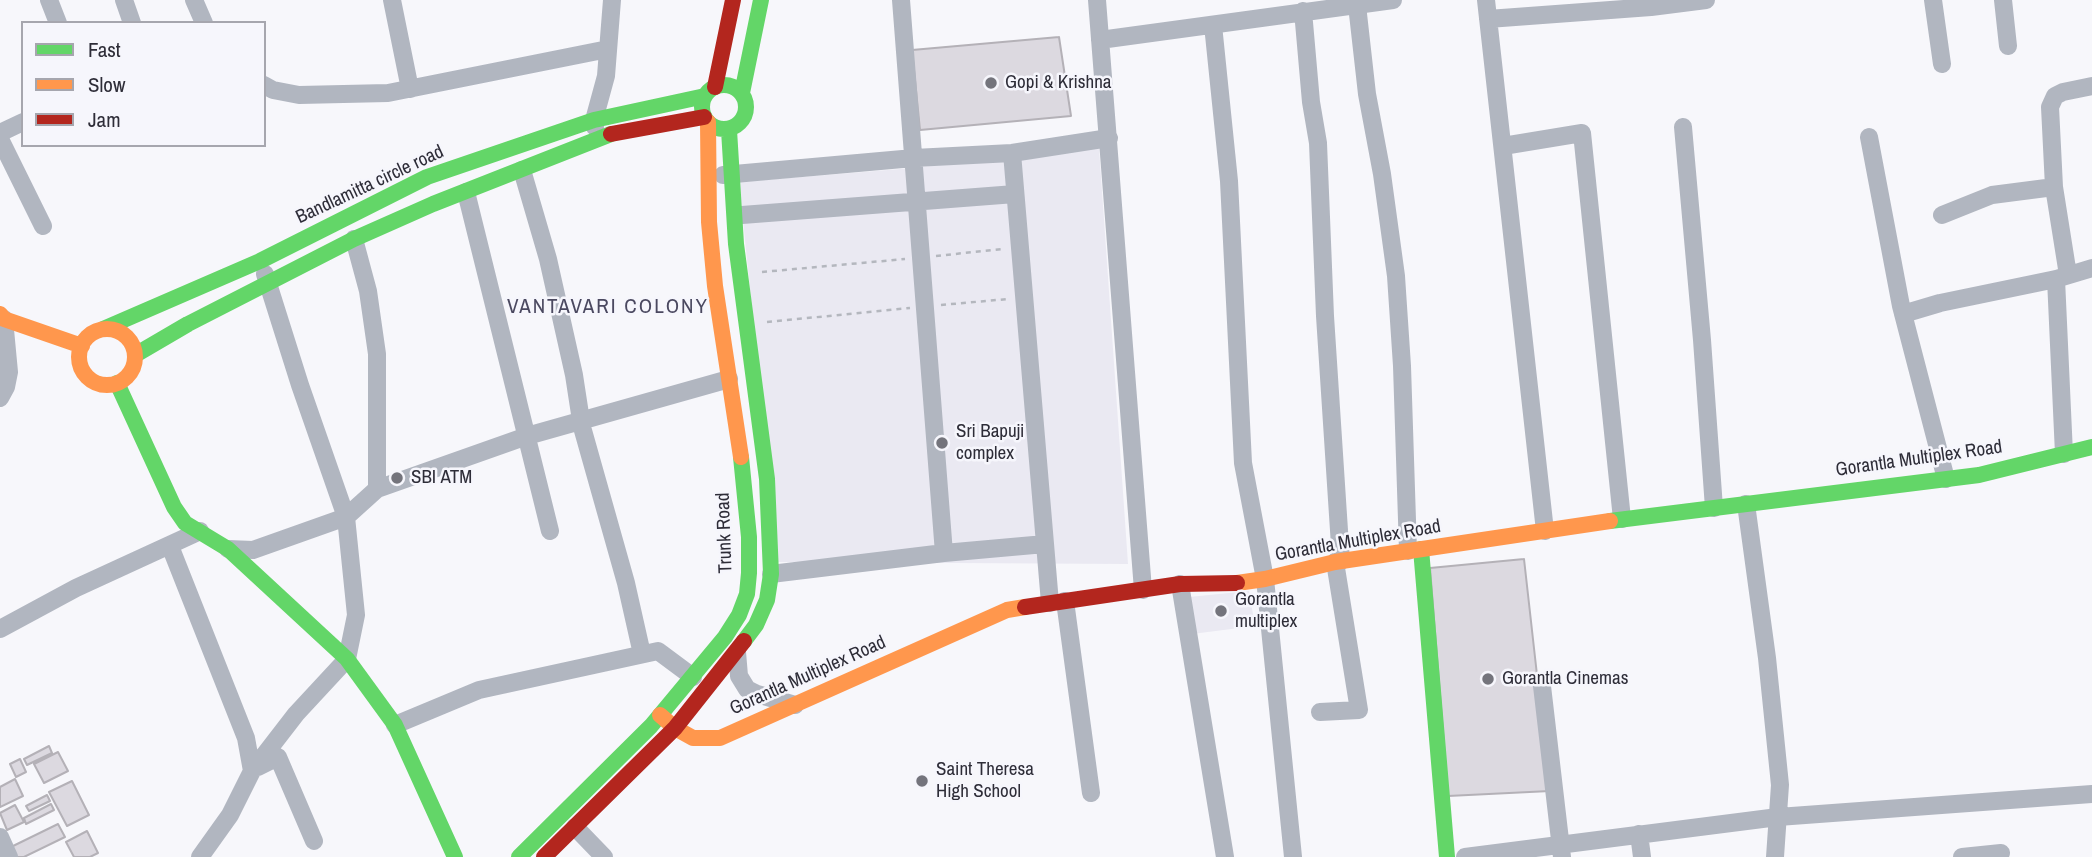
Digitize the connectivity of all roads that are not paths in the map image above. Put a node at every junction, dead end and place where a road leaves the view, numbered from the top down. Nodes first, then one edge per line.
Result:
1 (49, 0) edge
2 (124, 0) edge
3 (194, 0) edge
4 (392, 0) edge
5 (612, 0) edge
6 (733, 0) edge
7 (761, 0) edge
8 (901, 0) edge
9 (1097, 0) edge
10 (1393, 0) edge
11 (1486, 0) edge
12 (1706, 0) edge
13 (1933, 0) edge
14 (2003, 0) edge
15 (1357, 5) junction
16 (1303, 11) junction
17 (1489, 19) junction
18 (57, 21) edge
19 (131, 21) edge
20 (203, 21) edge
21 (1213, 25) junction
22 (1100, 40) junction
23 (2008, 46) dead end
24 (608, 50) junction
25 (1942, 65) dead end
26 (2092, 86) edge
27 (266, 87) edge
28 (410, 89) junction
29 (710, 92) junction
30 (741, 93) junction
31 (594, 120) junction
32 (706, 120) junction
33 (21, 123) edge
34 (1683, 127) dead end
35 (729, 130) junction
36 (0, 133) edge
37 (1869, 136) dead end
38 (1109, 138) junction
39 (0, 139) edge
40 (597, 139) junction
41 (1503, 146) junction
42 (1012, 153) junction
43 (914, 158) junction
44 (522, 170) junction
45 (732, 174) junction
46 (709, 176) junction
47 (2054, 187) junction
48 (466, 192) junction
49 (1015, 194) junction
50 (917, 202) junction
51 (742, 215) dead end
52 (1942, 215) dead end
53 (43, 226) dead end
54 (354, 239) junction
55 (260, 261) junction
56 (2092, 268) edge
57 (2062, 277) junction
58 (269, 283) junction
59 (1903, 314) junction
60 (2, 316) edge
61 (103, 329) junction
62 (82, 346) junction
63 (135, 355) junction
64 (729, 379) junction
65 (117, 383) junction
66 (0, 398) edge
67 (581, 420) junction
68 (527, 436) junction
69 (2092, 447) edge
70 (2064, 454) junction
71 (1946, 480) junction
72 (377, 489) junction
73 (1746, 504) junction
74 (1714, 508) junction
75 (346, 517) junction
76 (1622, 519) junction
77 (200, 531) junction
78 (550, 531) dead end
79 (1545, 531) junction
80 (1045, 544) junction
81 (170, 545) junction
82 (228, 549) junction
83 (1415, 550) junction
84 (944, 553) junction
85 (1338, 562) junction
86 (771, 574) junction
87 (1265, 579) junction
88 (1180, 584) junction
89 (1143, 590) junction
90 (1058, 602) junction
91 (0, 629) edge
92 (737, 652) junction
93 (642, 654) junction
94 (347, 659) junction
95 (693, 677) junction
96 (1542, 686) dead end
97 (796, 705) junction
98 (1320, 712) dead end
99 (660, 715) junction
100 (395, 725) junction
101 (675, 728) junction
102 (252, 771) junction
103 (1091, 793) dead end
104 (2092, 794) edge
105 (1778, 817) junction
106 (575, 827) junction
107 (1639, 834) junction
108 (0, 837) edge
109 (314, 841) dead end
110 (1561, 850) edge
111 (2001, 853) dead end
112 (9, 857) edge
113 (200, 857) edge
114 (455, 857) edge
115 (519, 857) edge
116 (544, 857) edge
117 (604, 857) edge
118 (1225, 857) edge
119 (1293, 857) edge
120 (1447, 857) edge
121 (1465, 857) edge
122 (1642, 857) edge
123 (1774, 857) edge
124 (1962, 857) edge

1 - 18 street
2 - 19 street
3 - 20 street
4 - 28 street
5 - 24 street
6 - 29 street
7 - 30 street
8 - 43 street
9 - 22 street
10 - 15 street
11 - 17 street
12 - 17 street
13 - 25 street
14 - 23 street
15 - 16 street
15 - 83 street
16 - 21 street
16 - 85 street
17 - 41 street
21 - 22 street
21 - 87 street
22 - 38 street
24 - 28 street
24 - 31 street
26 - 47 street
27 - 28 street
29 - 30 street
29 - 31 street, Bandlamitta circle road
29 - 32 street
30 - 35 street
31 - 40 street
31 - 55 street, Bandlamitta circle road
32 - 35 street
32 - 40 street
32 - 46 street, Trunk Road
33 - 36 street
34 - 74 street
35 - 45 street
37 - 59 street
38 - 42 street
38 - 89 street
39 - 53 street
40 - 44 street
41 - 76 street
41 - 79 street
42 - 43 street
42 - 49 street
43 - 45 street
43 - 50 street
44 - 48 street
44 - 67 street
45 - 46 street
45 - 86 street
46 - 64 street, Trunk Road
47 - 52 street
47 - 57 street
48 - 54 street
48 - 68 street
49 - 50 street
49 - 80 street
50 - 51 street
50 - 84 street
54 - 58 street
54 - 72 street
55 - 58 street
55 - 61 street, Bandlamitta circle road
56 - 57 street
57 - 59 street
57 - 70 street
58 - 63 street
58 - 75 street
59 - 71 street
60 - 62 street
60 - 66 street
61 - 62 street, Bandlamitta circle road
61 - 63 street
62 - 65 street
63 - 65 street
64 - 67 street
64 - 95 street, Trunk Road
65 - 77 street
67 - 68 street
67 - 93 street
68 - 72 street
68 - 78 street
69 - 70 street, Gorantla Multiplex Road
70 - 71 street, Gorantla Multiplex Road
71 - 73 street, Gorantla Multiplex Road
72 - 75 street
73 - 74 street, Gorantla Multiplex Road
73 - 105 street
74 - 76 street, Gorantla Multiplex Road
75 - 82 street
75 - 94 street
76 - 79 street, Gorantla Multiplex Road
77 - 81 street
77 - 82 street
79 - 83 street, Gorantla Multiplex Road
80 - 84 street
80 - 90 street
81 - 91 street
81 - 102 street
82 - 94 street
83 - 85 street, Gorantla Multiplex Road
83 - 120 street
84 - 86 street
85 - 87 street, Gorantla Multiplex Road
85 - 98 street
86 - 92 street
87 - 88 street, Gorantla Multiplex Road
87 - 119 street
88 - 89 street, Gorantla Multiplex Road
88 - 118 street
89 - 90 street, Gorantla Multiplex Road
90 - 97 street, Gorantla Multiplex Road
90 - 103 street
92 - 97 street
92 - 101 street
93 - 95 street
93 - 100 street
94 - 100 street
94 - 102 street
95 - 99 street, Trunk Road
96 - 110 street
97 - 101 street, Gorantla Multiplex Road
99 - 101 street, Gorantla Multiplex Road
99 - 115 street, Trunk Road
100 - 114 street
101 - 106 street
102 - 109 street
102 - 113 street
104 - 105 street
105 - 107 street
105 - 123 street
106 - 116 street
106 - 117 street
107 - 110 street
107 - 122 street
108 - 112 street
110 - 121 street
111 - 124 street

